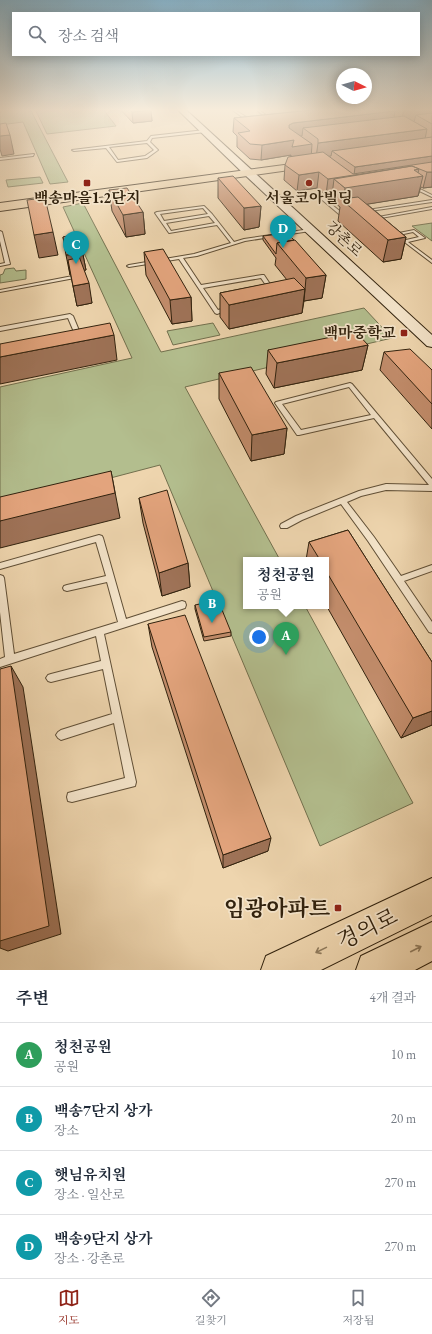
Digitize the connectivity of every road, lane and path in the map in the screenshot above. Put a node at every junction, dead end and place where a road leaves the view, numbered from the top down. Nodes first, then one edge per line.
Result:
1 (112, 154) edge
2 (150, 154) edge
3 (229, 154) edge
4 (34, 155) dead end
5 (0, 159) edge
6 (321, 159) edge
7 (244, 170) junction
8 (409, 184) edge
9 (344, 194) edge
10 (432, 196) edge
11 (0, 197) edge
12 (432, 200) edge
13 (0, 206) edge
14 (432, 208) edge
15 (366, 210) junction
16 (360, 211) edge
17 (353, 212) edge
18 (211, 215) junction
19 (375, 218) junction
20 (164, 222) junction
21 (380, 222) edge
22 (218, 224) junction
23 (310, 230) junction
24 (391, 230) edge
25 (0, 232) edge
26 (396, 234) junction
27 (405, 241) junction
28 (233, 243) junction
29 (180, 257) junction
30 (432, 262) edge
31 (0, 265) edge
32 (129, 266) dead end
33 (78, 276) edge
34 (200, 287) junction
35 (0, 290) edge
36 (275, 294) edge
37 (231, 309) edge
38 (0, 329) edge
39 (69, 335) edge
40 (432, 343) edge
41 (375, 416) junction
42 (432, 484) edge
43 (432, 488) edge
44 (342, 501) junction
45 (284, 526) dead end
46 (0, 566) edge
47 (432, 568) edge
48 (0, 578) edge
49 (110, 578) junction
50 (399, 580) junction
51 (67, 588) dead end
52 (182, 605) dead end
53 (123, 624) junction
54 (432, 629) edge
55 (99, 631) junction
56 (10, 660) junction
57 (0, 663) edge
58 (106, 664) junction
59 (51, 678) dead end
60 (118, 717) junction
61 (60, 735) dead end
62 (72, 797) dead end
63 (432, 896) edge
64 (432, 941) edge
65 (280, 970) edge
66 (375, 970) edge

1 - 2 lane
3 - 7 main road, 강촌로
4 - 5 lane
6 - 7 main road
7 - 11 main road
7 - 13 main road
7 - 23 main road, 강촌로
8 - 10 lane
9 - 17 lane
12 - 15 lane
14 - 19 lane
15 - 16 lane
15 - 19 lane
18 - 20 lane
18 - 20 lane
18 - 22 lane
19 - 21 lane
20 - 22 lane
22 - 28 lane
23 - 28 lane
23 - 40 main road, 강촌로
24 - 26 lane
25 - 31 lane
26 - 27 lane
26 - 27 lane
27 - 30 lane
28 - 29 lane
29 - 32 lane
29 - 34 lane
33 - 35 lane
34 - 36 lane
34 - 37 lane
38 - 39 lane
41 - 41 lane
41 - 42 lane
43 - 44 lane
44 - 45 lane
44 - 50 lane
46 - 49 lane
47 - 50 lane
48 - 56 lane
49 - 51 lane
49 - 53 lane
50 - 54 lane
52 - 53 lane
53 - 55 lane
55 - 56 lane
55 - 58 lane
56 - 57 lane
58 - 59 lane
58 - 60 lane
60 - 61 lane
60 - 62 lane
63 -> 65 main road, 경의로
66 -> 64 main road

